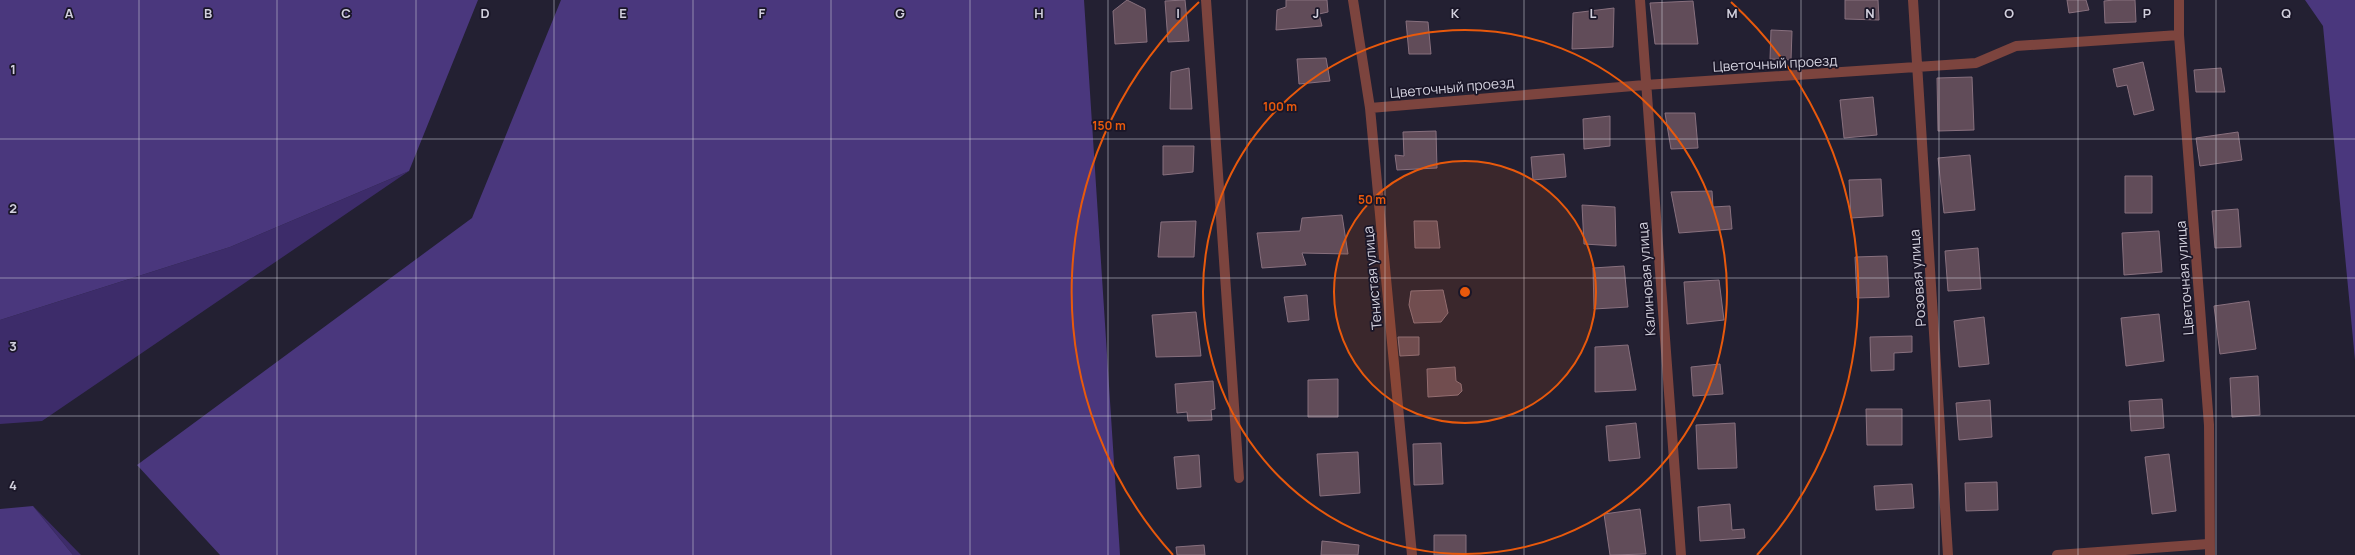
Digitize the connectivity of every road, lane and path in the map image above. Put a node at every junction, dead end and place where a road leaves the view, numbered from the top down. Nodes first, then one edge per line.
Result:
1 (1206, 0) edge
2 (1353, 0) edge
3 (1640, 0) edge
4 (1913, 0) edge
5 (2178, 0) edge
6 (2179, 35) junction
7 (1918, 68) junction
8 (1645, 84) junction
9 (1370, 108) junction
10 (1239, 478) dead end
11 (2208, 544) junction
12 (1412, 555) edge
13 (1681, 555) edge
14 (1948, 555) edge
15 (2057, 555) edge
16 (2210, 555) edge

1 - 10 street
2 - 9 street, Тенистая улица
3 - 8 street, Калиновая улица
4 - 7 street, Розовая улица
5 - 6 street, Цветочная улица
6 - 7 street, Цветочный проезд
6 - 11 street, Цветочная улица
7 - 8 street, Цветочный проезд
7 - 14 street, Розовая улица
8 - 9 street, Цветочный проезд
8 - 13 street, Калиновая улица
9 - 12 street, Тенистая улица
11 - 15 street
11 - 16 street, Цветочная улица

